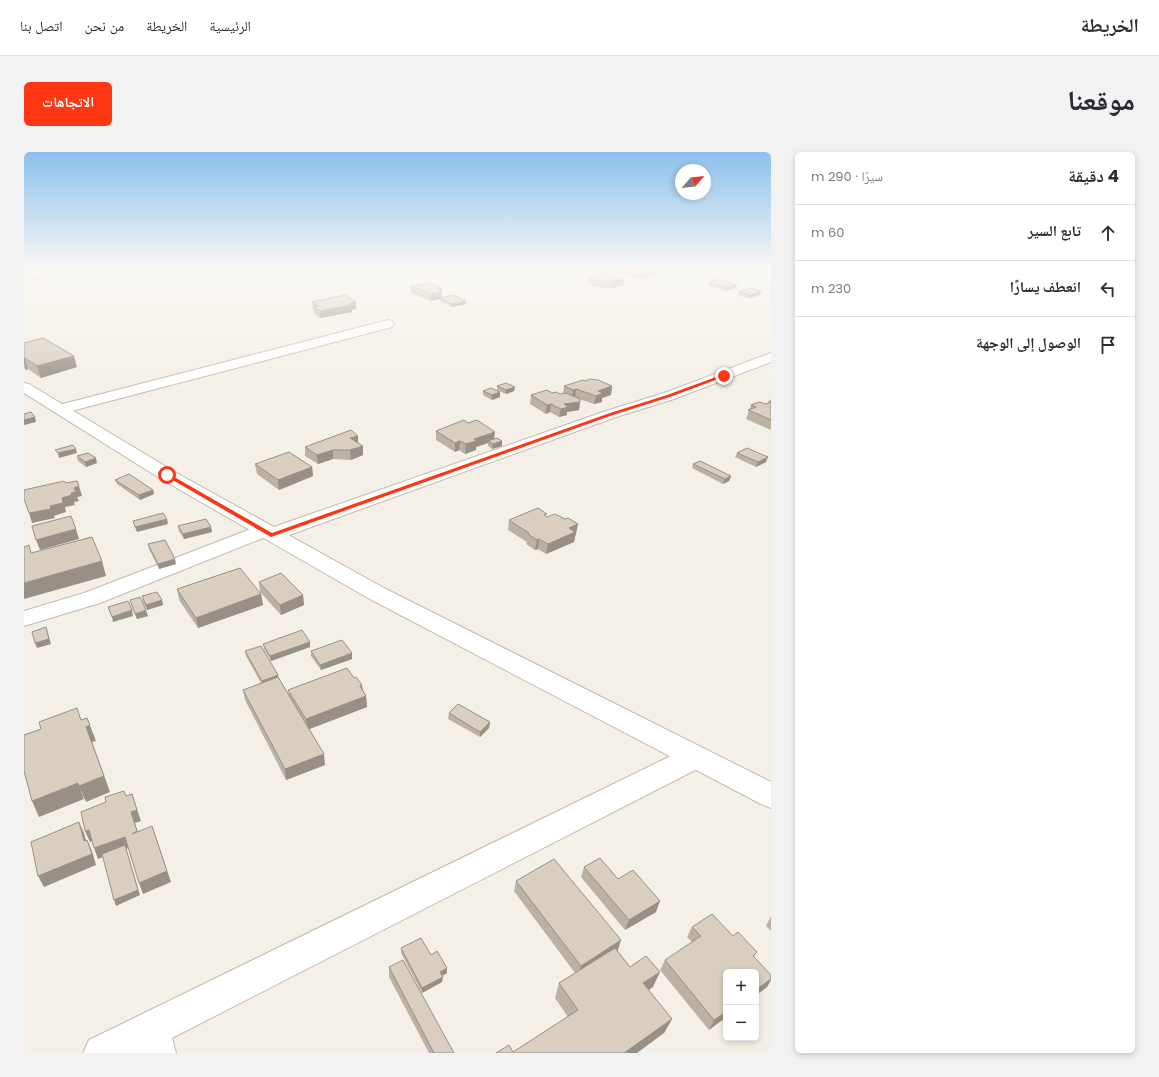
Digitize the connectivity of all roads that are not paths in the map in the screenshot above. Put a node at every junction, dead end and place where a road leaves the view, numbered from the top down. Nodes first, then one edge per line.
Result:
1 (388, 324) dead end
2 (771, 357) edge
3 (27, 391) edge
4 (60, 409) junction
5 (267, 533) junction
6 (24, 619) edge
7 (694, 757) junction
8 (771, 796) edge
9 (154, 1041) edge
10 (102, 1053) edge

1 - 4 street
2 - 5 street
3 - 4 street
4 - 5 street
5 - 6 street
5 - 7 street
7 - 8 street
7 - 9 street
9 - 10 street

